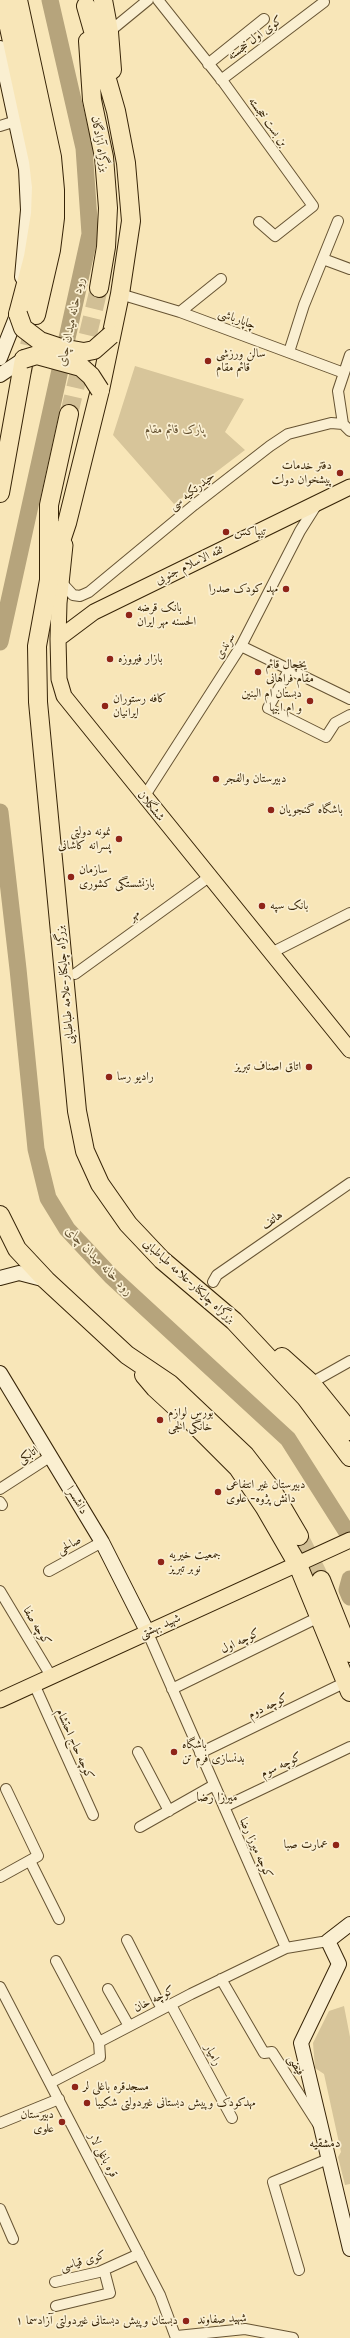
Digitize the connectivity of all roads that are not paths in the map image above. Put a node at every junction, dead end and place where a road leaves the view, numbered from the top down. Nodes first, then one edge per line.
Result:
1 (3, 0) edge
2 (18, 0) edge
3 (148, 0) edge
4 (158, 0) edge
5 (91, 2) edge
6 (324, 2) dead end
7 (264, 18) dead end
8 (109, 32) junction
9 (0, 48) edge
10 (208, 64) junction
11 (221, 80) junction
12 (116, 111) junction
13 (16, 122) junction
14 (0, 126) edge
15 (338, 221) dead end
16 (259, 222) dead end
17 (323, 259) junction
18 (350, 269) edge
19 (221, 279) dead end
20 (99, 288) tunnel mouth
21 (120, 294) junction
22 (180, 312) junction
23 (18, 314) junction
24 (36, 314) tunnel mouth
25 (110, 335) junction
26 (289, 352) junction
27 (350, 355) edge
28 (0, 358) edge
29 (24, 358) junction
30 (344, 373) junction
31 (0, 375) edge
32 (100, 390) junction
33 (69, 414) tunnel mouth
34 (346, 427) edge
35 (350, 487) edge
36 (0, 493) edge
37 (318, 503) junction
38 (55, 581) junction
39 (58, 639) junction
40 (241, 646) junction
41 (289, 670) junction
42 (350, 700) edge
43 (350, 715) edge
44 (144, 797) junction
45 (209, 877) junction
46 (350, 913) edge
47 (271, 953) junction
48 (75, 974) dead end
49 (350, 1050) edge
50 (350, 1183) edge
51 (0, 1215) edge
52 (0, 1278) edge
53 (46, 1280) junction
54 (212, 1282) dead end
55 (234, 1321) junction
56 (127, 1355) junction
57 (350, 1361) edge
58 (2, 1379) edge
59 (311, 1383) junction
60 (350, 1431) edge
61 (51, 1456) junction
62 (350, 1457) edge
63 (0, 1489) edge
64 (299, 1536) tunnel mouth
65 (350, 1540) edge
66 (102, 1542) junction
67 (298, 1565) junction
68 (49, 1572) dead end
69 (321, 1580) tunnel mouth
70 (0, 1591) edge
71 (319, 1617) junction
72 (147, 1631) junction
73 (350, 1653) edge
74 (51, 1676) junction
75 (34, 1684) junction
76 (348, 1687) edge
77 (172, 1689) junction
78 (0, 1700) edge
79 (350, 1747) edge
80 (138, 1752) dead end
81 (200, 1753) junction
82 (214, 1785) junction
83 (6, 1789) dead end
84 (224, 1807) junction
85 (169, 1811) junction
86 (93, 1815) dead end
87 (140, 1827) dead end
88 (30, 1861) junction
89 (0, 1877) edge
90 (59, 1919) dead end
91 (350, 1924) edge
92 (127, 1940) dead end
93 (328, 1941) junction
94 (286, 1948) junction
95 (56, 1961) dead end
96 (221, 1979) junction
97 (0, 1987) edge
98 (108, 1989) dead end
99 (166, 2007) junction
100 (129, 2026) junction
101 (99, 2042) junction
102 (50, 2083) junction
103 (59, 2099) junction
104 (232, 2118) dead end
105 (0, 2123) edge
106 (322, 2130) junction
107 (328, 2159) junction
108 (350, 2197) edge
109 (340, 2208) junction
110 (0, 2209) edge
111 (13, 2239) dead end
112 (350, 2249) edge
113 (139, 2254) junction
114 (104, 2270) junction
115 (298, 2270) dead end
116 (55, 2282) dead end
117 (56, 2306) dead end
118 (176, 2337) edge
119 (293, 2338) edge

1 - 23 highway
2 - 24 highway
3 - 8 street
4 - 10 street, بن بست خجسته
5 - 8 highway
5 - 12 highway
5 - 20 highway, بزرگراه آزادگان
6 - 11 street, کوی اول خجسته
7 - 10 street
8 - 12 highway
9 - 13 main road
10 - 11 street, بن بست خجسته
11 - 16 street, بن بست خجسته
12 - 21 highway
13 - 14 street
13 - 23 main road
15 - 17 street
17 - 18 street
17 - 26 street
19 - 22 street
21 - 22 street, چاپارباشی
21 - 25 highway
22 - 26 street, چاپارباشی
23 - 25 highway, bridge
23 - 28 main road
25 - 32 highway
26 - 30 street, چاپارباشی
27 - 30 street
29 - 31 main road
29 - 32 highway, bridge
29 - 36 highway
30 - 34 street
32 - 38 highway
33 - 38 highway, بزرگراه چایکنار-علامه طباطبایی
34 - 38 street, حیدرتکیه سی
35 - 37 main road, ثقه الاسلام جنوبی
37 - 39 main road, ثقه الاسلام جنوبی
37 - 40 street, سرندی
38 - 39 main road, ششگلان
38 - 55 highway, بزرگراه چایکنار-علامه طباطبایی
39 - 44 main road, ششگلان
40 - 41 street
40 - 44 street, سرندی
41 - 42 street
41 - 43 street
44 - 45 main road, ششگلان
45 - 47 main road, ششگلان
45 - 48 street, مهر
46 - 47 street
47 - 49 main road, ششگلان
50 - 54 street, هاتف
51 - 53 highway
52 - 53 main road
53 - 56 highway
55 - 59 highway
55 - 62 highway, بزرگراه چایکنار-علامه طباطبایی
56 - 64 highway
56 - 67 highway
57 - 59 street
58 - 61 main road, دانشسرا
59 - 60 highway
61 - 63 street, اتابکی
61 - 66 main road, دانشسرا
65 - 67 main road, شهید بهشتى
66 - 68 street, صالحی
66 - 72 main road, دانشسرا
67 - 71 highway
67 - 72 main road, شهید بهشتى
69 - 73 highway
70 - 74 street, کوچه صفا
71 - 76 highway
71 - 77 street, کوچه اول
72 - 74 main road, شهید بهشتى
72 - 77 street, کوچه میرزا رضا
74 - 75 main road, شهید بهشتى
75 - 78 main road, شهید بهشتى
75 - 86 street, کوچه حاج احتشام
76 - 81 street, کوچه دوم
77 - 81 street, کوچه میرزا رضا
79 - 84 street, کوچه سوم
80 - 85 street
81 - 82 street, کوچه میرزا رضا
82 - 84 street, کوچه میرزا رضا
82 - 85 street
83 - 88 street
84 - 94 street, کوچه میرزا رضا
85 - 87 street
88 - 89 street
88 - 90 street
91 - 93 main road
92 - 99 street, رامیار
93 - 94 street
93 - 106 main road
94 - 96 street, کوچه خان
95 - 101 street
96 - 99 street, کوچه خان
96 - 106 street, فیضی
97 - 102 street, قره باغلی لار
98 - 100 street
99 - 100 street, کوچه خان
99 - 104 street, رامیار
100 - 101 street, کوچه خان
101 - 102 street
102 - 103 street, قره باغلی لار
103 - 105 street
103 - 113 street, قره باغلی لار
106 - 107 main road
107 - 109 main road
107 - 115 street
108 - 109 main road
109 - 112 main road
110 - 111 street
113 - 114 street, کوی قیاسی
113 - 118 street, قره باغلی لار
114 - 116 street, کوی قیاسی
114 - 117 street
118 - 119 street, شهید صفاوند

